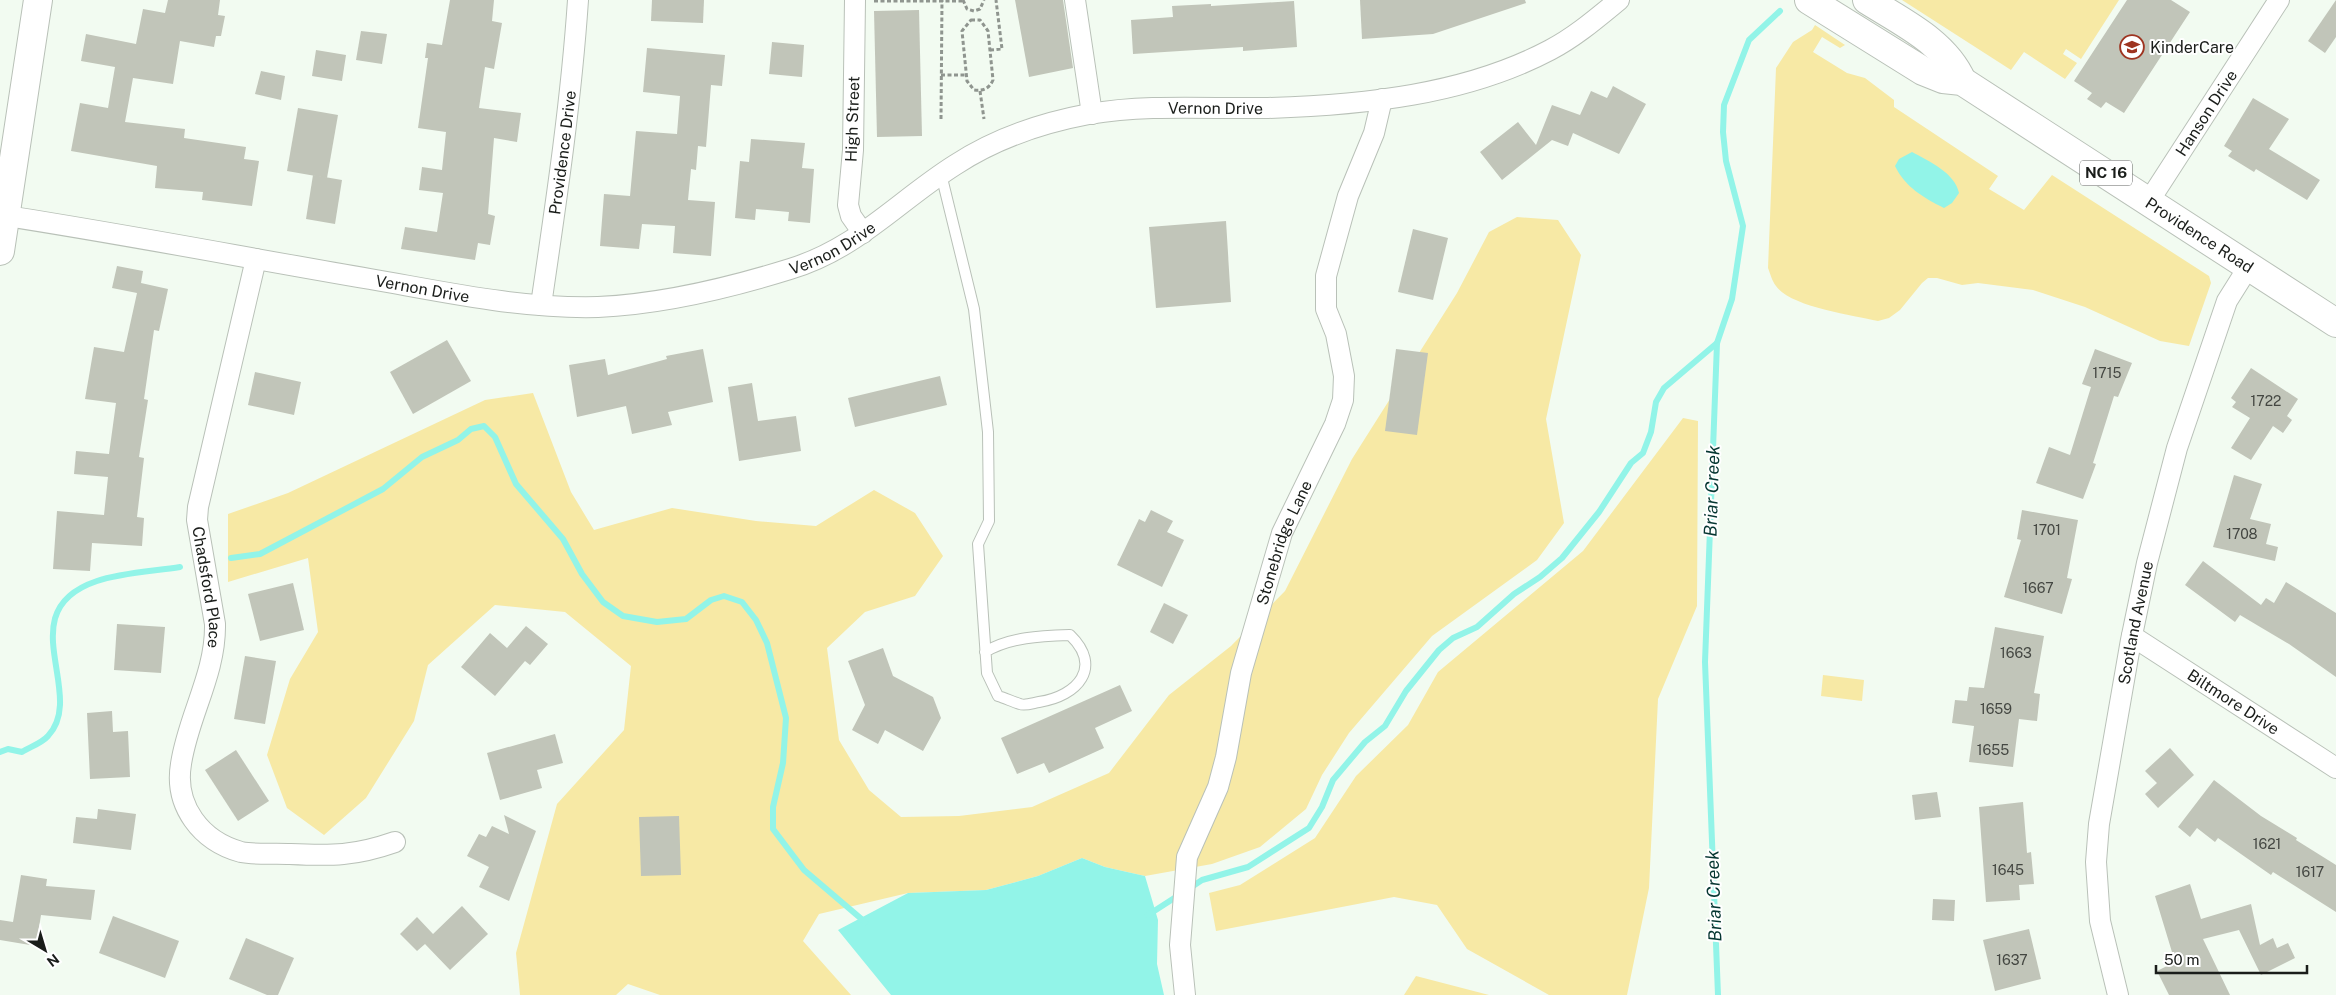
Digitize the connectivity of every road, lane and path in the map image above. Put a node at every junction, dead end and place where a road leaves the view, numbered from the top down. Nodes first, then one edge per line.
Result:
1 (38, 0) edge
2 (578, 0) edge
3 (856, 0) edge
4 (942, 0) edge
5 (984, 0) edge
6 (996, 0) edge
7 (1075, 0) edge
8 (1619, 0) edge
9 (1809, 0) edge
10 (1868, 0) edge
11 (2279, 0) edge
12 (963, 1) edge
13 (974, 11) junction
14 (975, 20) junction
15 (990, 50) junction
16 (966, 75) junction
17 (941, 76) junction
18 (1962, 80) junction
19 (980, 91) junction
20 (1382, 99) junction
21 (1092, 114) junction
22 (941, 119) dead end
23 (984, 119) dead end
24 (941, 174) junction
25 (2150, 202) junction
26 (3, 215) edge
27 (864, 233) junction
28 (0, 251) edge
29 (256, 259) junction
30 (2249, 266) junction
31 (541, 305) junction
32 (2336, 323) edge
33 (2132, 636) junction
34 (985, 652) junction
35 (2336, 768) edge
36 (395, 842) dead end
37 (1185, 995) edge
38 (2118, 995) edge

1 - 26 main road
2 - 31 street, Providence Drive
3 - 4 path
3 - 27 street, High Street
4 - 12 path
4 - 17 path
5 - 13 path
6 - 15 path
7 - 21 street
8 - 20 street, Vernon Drive
9 - 18 main road, Providence Road / NC 16
10 - 18 main road, Providence Road / NC 16
11 - 25 street, Hanson Drive
12 - 13 path
13 - 14 path
14 - 15 path
14 - 16 path
15 - 19 path
16 - 17 path
16 - 19 path
17 - 22 path
18 - 25 main road, Providence Road / NC 16
19 - 23 path
20 - 21 street, Vernon Drive
20 - 37 street, Stonebridge Lane
21 - 24 street, Vernon Drive
24 - 27 street, Vernon Drive
24 - 34 lane
25 - 30 main road, Providence Road / NC 16
26 - 28 main road
26 - 29 street, Vernon Drive
27 - 31 street, Vernon Drive
29 - 31 street, Vernon Drive
29 - 36 street, Chadsford Place
30 - 32 main road, Providence Road / NC 16
30 - 33 street, Scotland Avenue
33 - 35 street, Biltmore Drive
33 - 38 street, Scotland Avenue
34 - 34 lane

